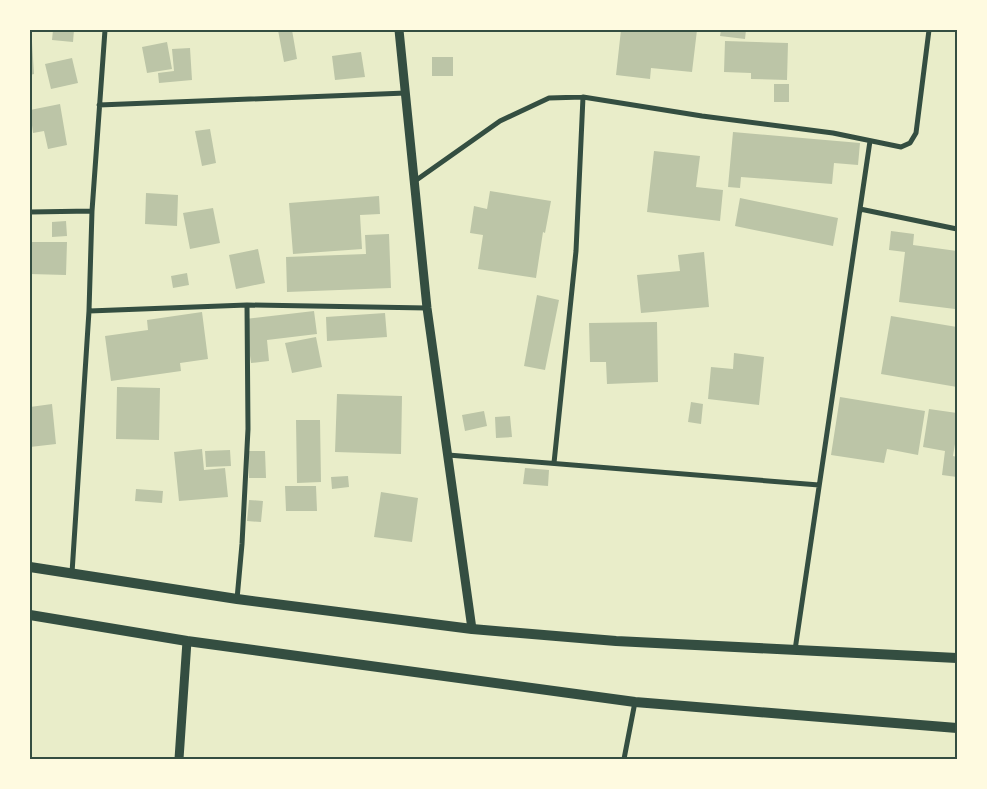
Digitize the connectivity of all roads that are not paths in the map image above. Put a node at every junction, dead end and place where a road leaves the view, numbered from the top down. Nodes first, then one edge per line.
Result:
1 (105, 30) edge
2 (399, 30) edge
3 (929, 30) edge
4 (407, 94) junction
5 (583, 97) junction
6 (99, 105) junction
7 (870, 141) junction
8 (415, 181) junction
9 (860, 209) junction
10 (92, 211) junction
11 (30, 212) edge
12 (957, 229) edge
13 (247, 306) junction
14 (427, 308) junction
15 (89, 311) junction
16 (448, 455) junction
17 (554, 463) junction
18 (819, 485) junction
19 (30, 567) edge
20 (72, 573) junction
21 (237, 599) junction
22 (30, 615) edge
23 (472, 629) junction
24 (187, 640) junction
25 (795, 650) junction
26 (957, 658) edge
27 (634, 702) junction
28 (957, 728) edge
29 (180, 759) edge
30 (624, 759) edge

1 - 6 street
2 - 4 street
3 - 7 street
4 - 6 street
4 - 8 street
5 - 7 street
5 - 8 street
5 - 17 street
6 - 10 street
7 - 9 street
8 - 14 street
9 - 12 street
9 - 18 street
10 - 11 street
10 - 15 street
13 - 14 street
13 - 15 street
13 - 21 street
14 - 16 street
15 - 20 street
16 - 17 street
16 - 23 street
17 - 18 street
18 - 25 street
19 - 20 main road
20 - 21 main road
21 - 23 main road
22 - 24 main road
23 - 25 main road
24 - 27 main road
24 - 29 street
25 - 26 main road
27 - 28 main road
27 - 30 street

